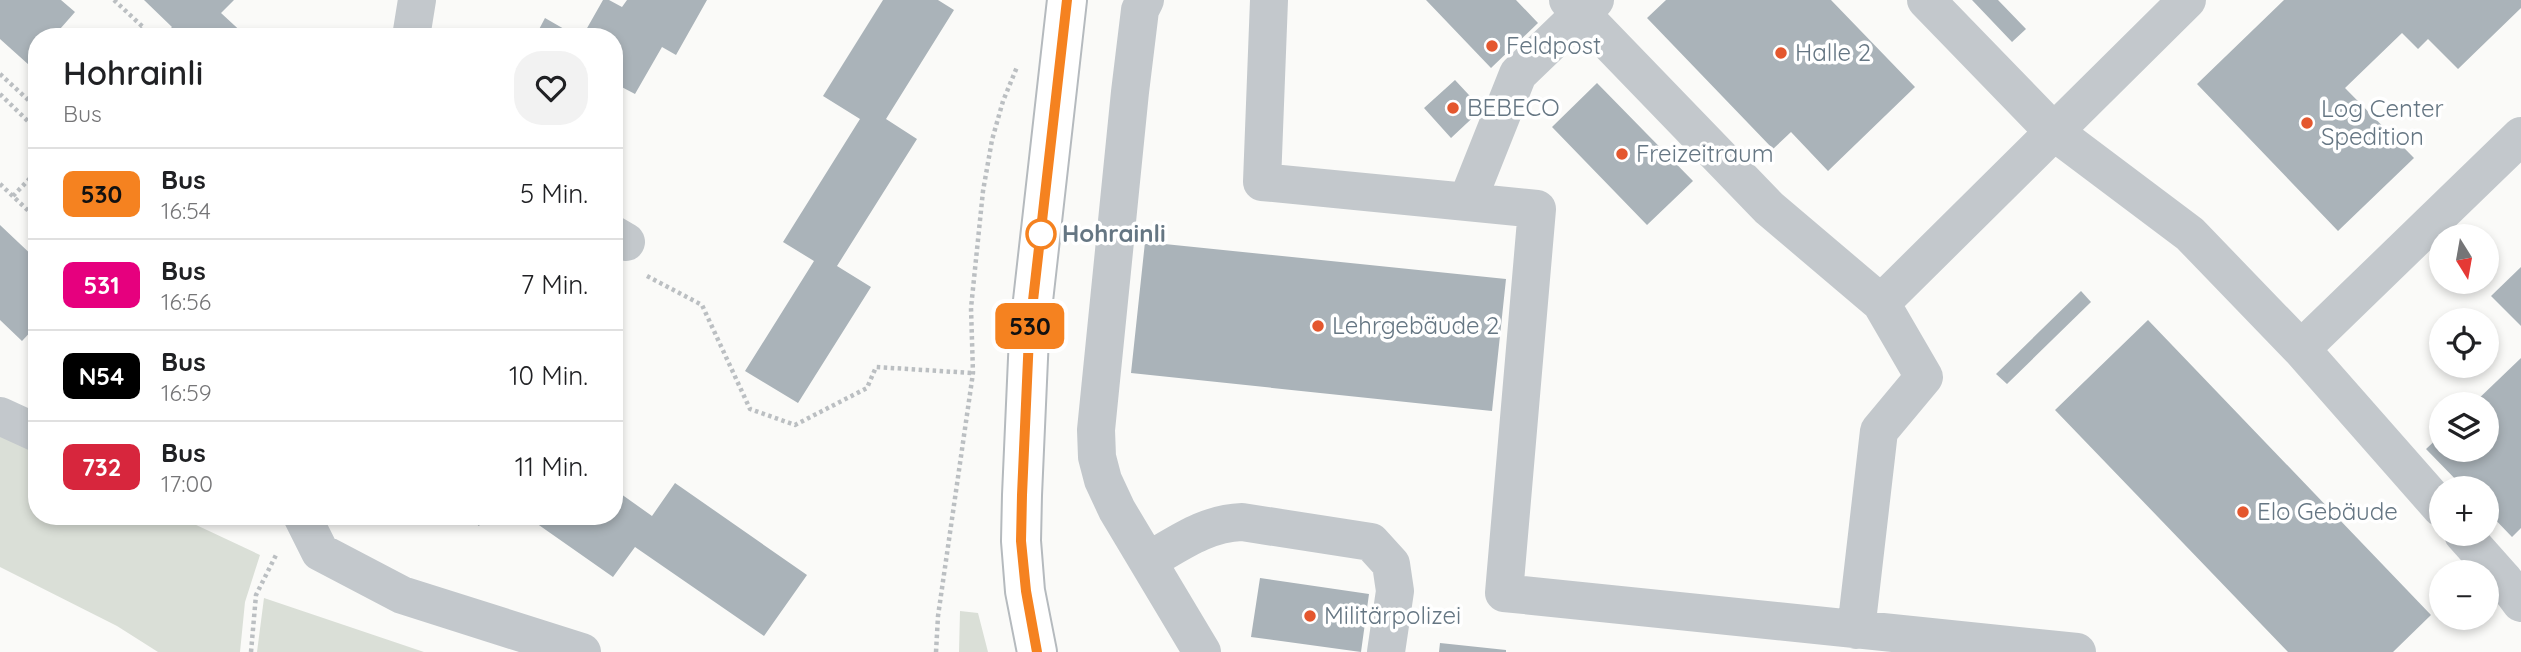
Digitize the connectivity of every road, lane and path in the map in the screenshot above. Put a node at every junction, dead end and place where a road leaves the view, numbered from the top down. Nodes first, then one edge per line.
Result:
1 (114, 0) edge
2 (417, 0) edge
3 (1067, 0) edge
4 (1144, 0) edge
5 (1269, 0) edge
6 (1926, 0) edge
7 (2187, 0) edge
8 (1581, 4) edge
9 (144, 28) edge
10 (412, 28) edge
11 (1021, 57) dead end
12 (0, 74) edge
13 (0, 94) edge
14 (28, 100) edge
15 (28, 121) edge
16 (2053, 131) junction
17 (2521, 136) edge
18 (28, 180) edge
19 (0, 184) edge
20 (13, 196) junction
21 (1466, 202) junction
22 (28, 210) edge
23 (623, 243) edge
24 (1881, 303) junction
25 (2301, 349) junction
26 (973, 373) junction
27 (0, 416) edge
28 (28, 429) edge
29 (2429, 494) edge
30 (306, 525) edge
31 (2473, 546) edge
32 (278, 550) dead end
33 (1148, 561) junction
34 (2521, 603) edge
35 (1856, 630) junction
36 (251, 652) edge
37 (582, 652) edge
38 (936, 652) edge
39 (1037, 652) edge
40 (1202, 652) edge
41 (1386, 652) edge
42 (2077, 652) edge

1 - 9 path
2 - 10 street
3 - 39 main road
4 - 33 street
5 - 21 street
6 - 16 street
7 - 16 street
8 - 21 street
8 - 24 street
11 - 26 path
12 - 14 path
13 - 15 path
16 - 24 street
16 - 25 street
17 - 25 street
18 - 20 path
19 - 20 path
20 - 22 path
21 - 35 street
23 - 26 path
24 - 35 street
25 - 29 street
26 - 38 path
27 - 28 street
30 - 37 street
31 - 34 street
32 - 36 path
33 - 40 street
33 - 41 street
35 - 42 street

